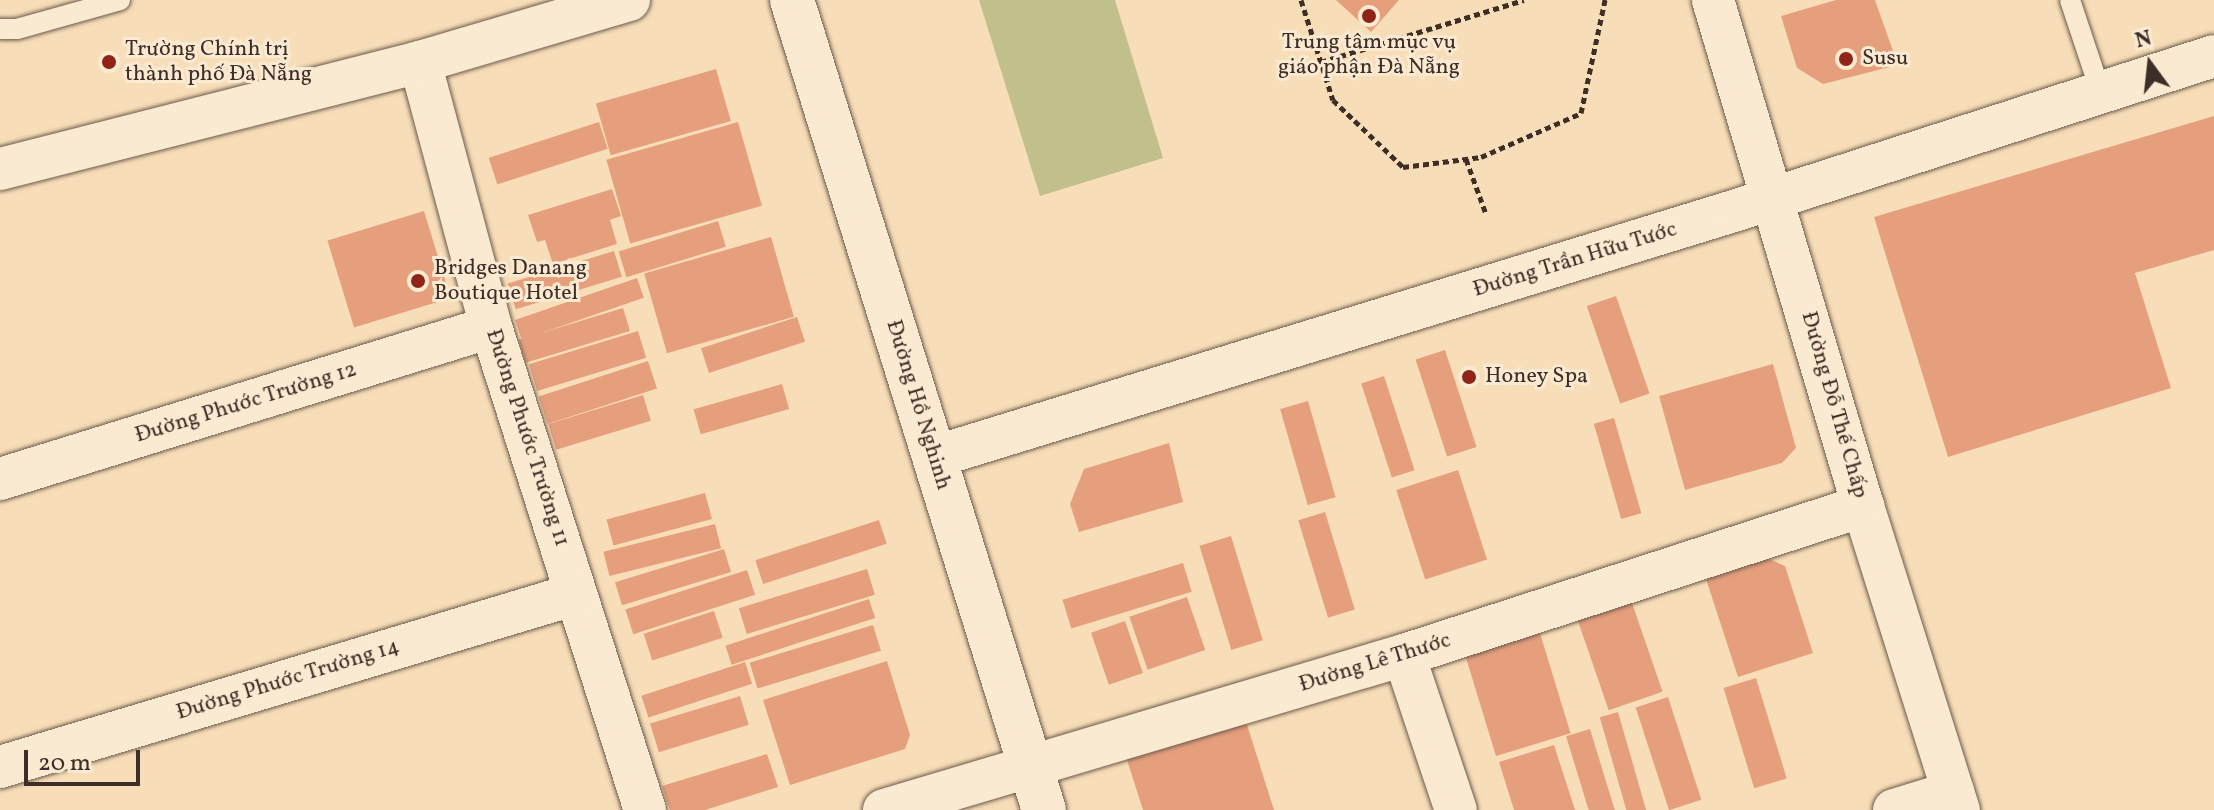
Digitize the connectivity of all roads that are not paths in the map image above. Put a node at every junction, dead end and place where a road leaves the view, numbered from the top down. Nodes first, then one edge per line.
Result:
1 (120, 0) edge
2 (629, 0) edge
3 (792, 0) edge
4 (1713, 0) edge
5 (2070, 0) edge
6 (0, 29) edge
7 (2214, 56) edge
8 (420, 62) junction
9 (2101, 93) junction
10 (0, 169) edge
11 (1774, 197) junction
12 (491, 327) junction
13 (934, 457) junction
14 (0, 479) edge
15 (1863, 506) junction
16 (576, 594) junction
17 (1404, 655) junction
18 (0, 767) edge
19 (1032, 767) junction
20 (1956, 801) edge
21 (645, 810) edge
22 (884, 810) edge
23 (1044, 810) edge
24 (1456, 810) edge
25 (1894, 810) edge

1 - 6 lane
2 - 8 street
3 - 13 street, Đường Hồ Nghinh
4 - 11 street, Đường Đỗ Thế Chấp
5 - 9 lane
7 - 9 street, Đường Trần Hữu Tước
8 - 10 street
8 - 12 street, Đường Phước Trường 11
9 - 11 street, Đường Trần Hữu Tước
11 - 13 street, Đường Trần Hữu Tước
11 - 15 street, Đường Đỗ Thế Chấp
12 - 14 street, Đường Phước Trường 12
12 - 16 street, Đường Phước Trường 11
13 - 19 street, Đường Hồ Nghinh
15 - 17 street, Đường Lê Thước
15 - 20 street, Đường Đỗ Thế Chấp
16 - 18 street, Đường Phước Trường 14
16 - 21 street, Đường Phước Trường 11
17 - 19 street, Đường Lê Thước
17 - 24 street
19 - 22 street, Đường Lê Thước
19 - 23 street, Đường Hồ Nghinh
20 - 25 street

